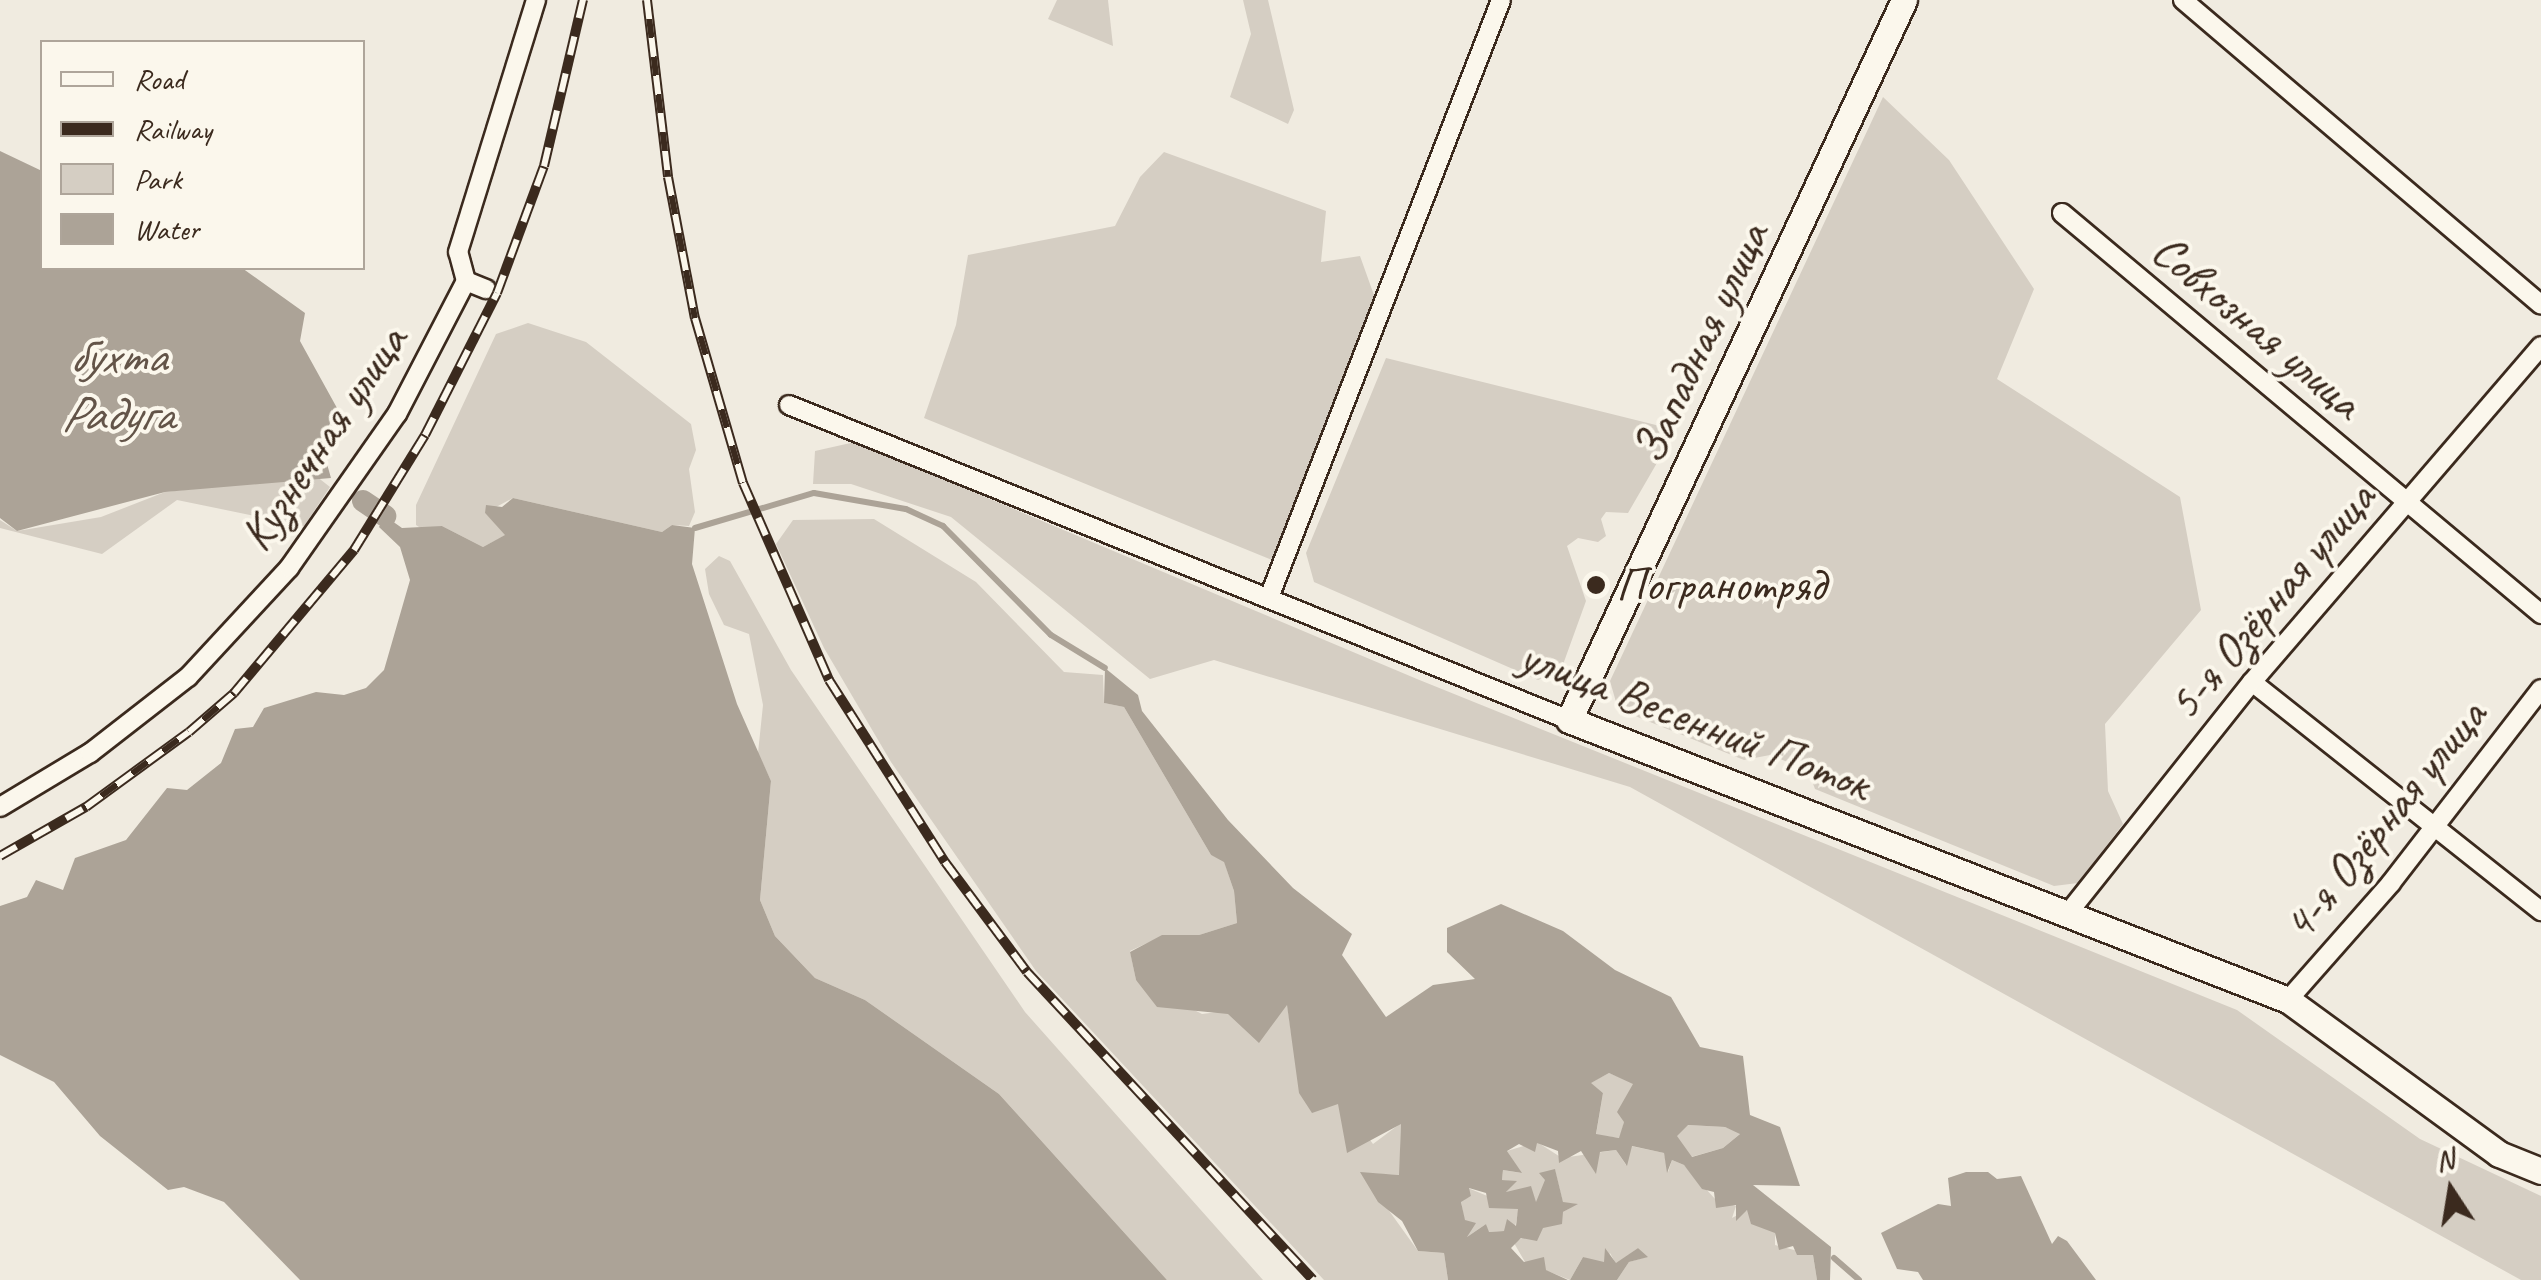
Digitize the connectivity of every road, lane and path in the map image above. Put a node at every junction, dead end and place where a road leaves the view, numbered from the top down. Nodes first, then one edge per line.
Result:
1 (536, 0) edge
2 (1501, 0) edge
3 (1904, 0) edge
4 (2183, 0) edge
5 (2062, 213) dead end
6 (466, 281) junction
7 (486, 288) dead end
8 (2541, 306) edge
9 (2541, 346) edge
10 (789, 404) dead end
11 (2406, 504) junction
12 (1270, 595) junction
13 (2541, 614) edge
14 (2252, 682) junction
15 (2541, 689) edge
16 (1569, 720) junction
17 (0, 807) edge
18 (2434, 826) junction
19 (2541, 911) edge
20 (2069, 912) junction
21 (2288, 1000) junction
22 (2541, 1171) edge

1 - 6 street, Кузнечная улица
2 - 12 street
3 - 16 street, Западная улица
4 - 8 street
5 - 11 street, Совхозная улица
6 - 7 street
6 - 17 street, Кузнечная улица
9 - 11 street, 5-я Озёрная улица
10 - 12 street, улица Весенний Поток
11 - 13 street, Совхозная улица
11 - 14 street, 5-я Озёрная улица
12 - 16 street, улица Весенний Поток
14 - 18 street
14 - 20 street, 5-я Озёрная улица
15 - 18 street, 4-я Озёрная улица
16 - 20 street, улица Весенний Поток
18 - 19 street
18 - 21 street, 4-я Озёрная улица
20 - 21 street, улица Весенний Поток
21 - 22 street, улица Весенний Поток

